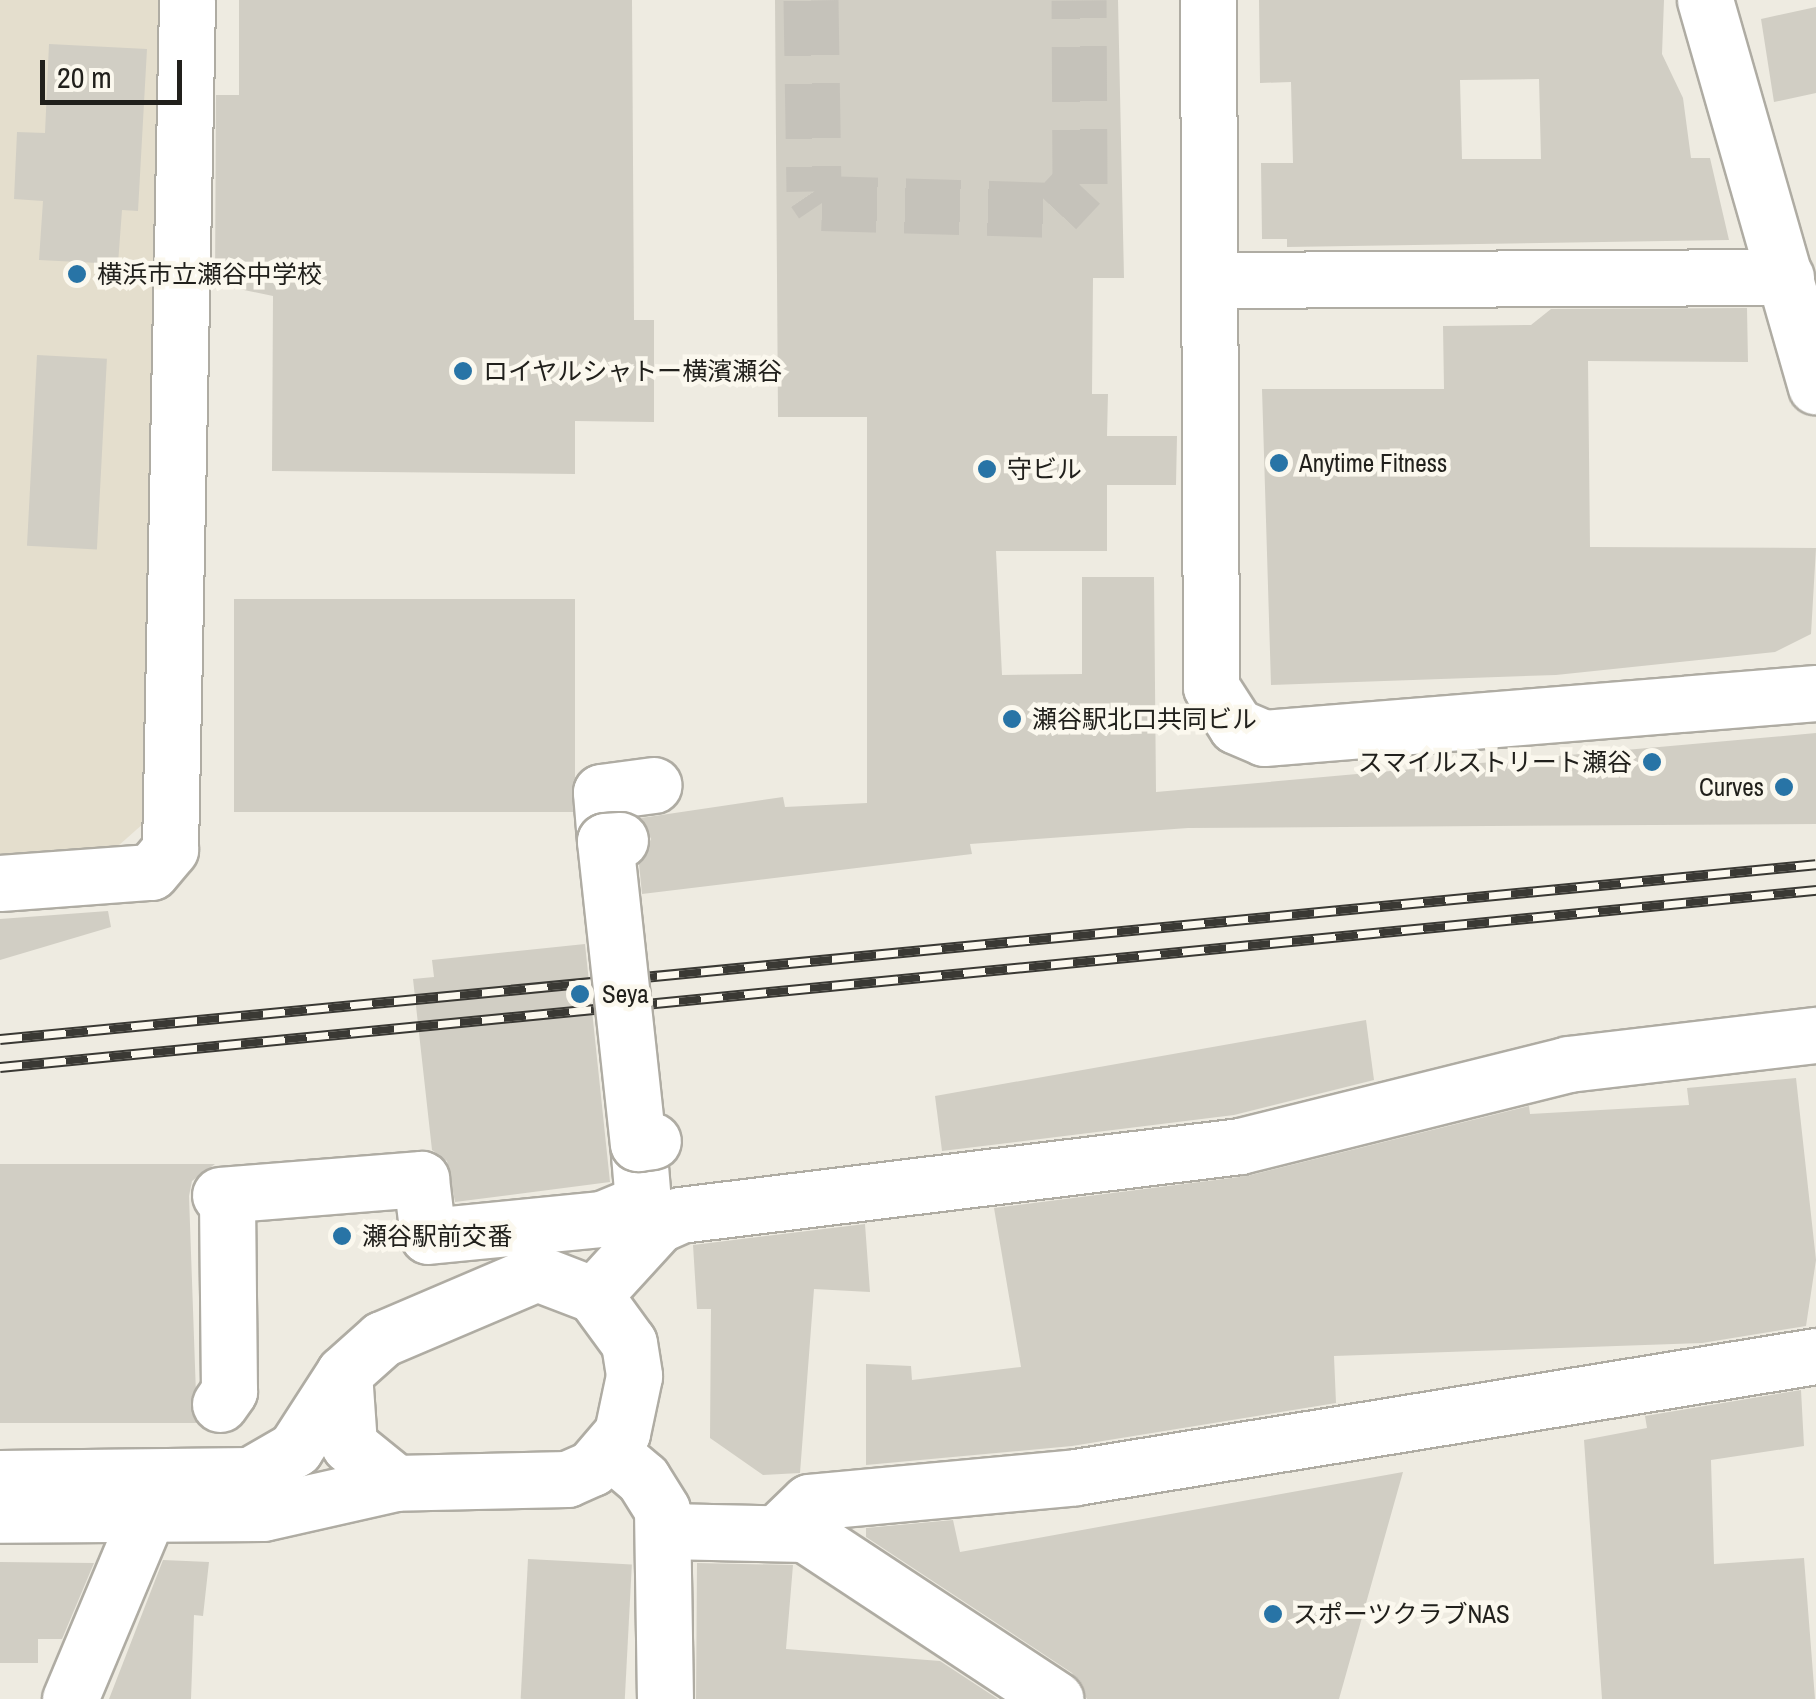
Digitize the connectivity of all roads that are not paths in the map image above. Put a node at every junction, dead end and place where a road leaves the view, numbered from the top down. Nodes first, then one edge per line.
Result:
1 (188, 0) edge
2 (1208, 0) edge
3 (1704, 0) edge
4 (1793, 245) edge
5 (1211, 280) junction
6 (1816, 386) edge
7 (1816, 693) edge
8 (654, 785) dead end
9 (0, 883) edge
10 (1816, 1035) edge
11 (594, 1295) junction
12 (1816, 1356) edge
13 (344, 1374) junction
14 (220, 1404) dead end
15 (610, 1451) junction
16 (0, 1478) edge
17 (396, 1484) junction
18 (0, 1515) edge
19 (147, 1516) junction
20 (783, 1527) junction
21 (666, 1531) junction
22 (70, 1699) edge
23 (665, 1699) edge
24 (1056, 1699) edge

1 - 9 street
2 - 5 street
3 - 4 street
4 - 5 street
4 - 6 street
5 - 7 street
8 - 14 street, bridge
10 - 11 street
11 - 13 street
11 - 15 street
12 - 20 street
13 - 16 street
13 - 17 street
15 - 17 street
15 - 21 street
17 - 19 street
18 - 19 street
19 - 22 street
20 - 21 street
20 - 24 street
21 - 23 street

